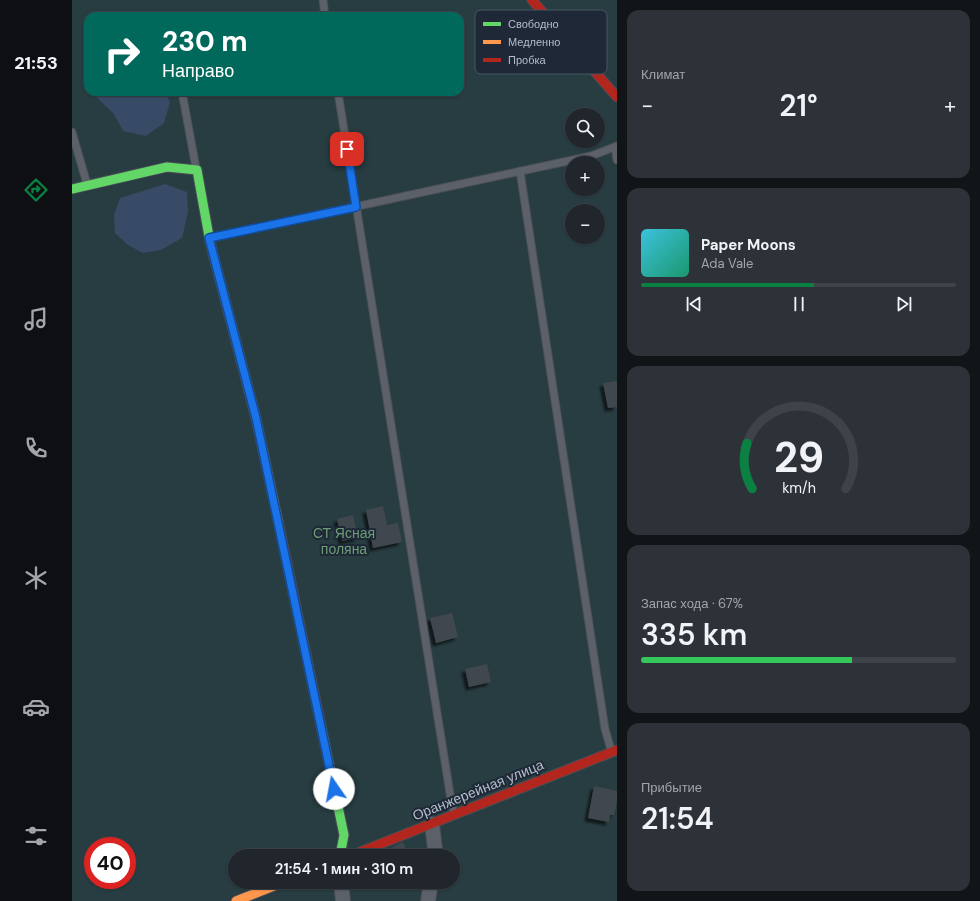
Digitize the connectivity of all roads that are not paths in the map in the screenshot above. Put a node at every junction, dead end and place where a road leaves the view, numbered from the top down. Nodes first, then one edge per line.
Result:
1 (323, 0) edge
2 (532, 0) edge
3 (541, 10) edge
4 (324, 12) edge
5 (597, 74) edge
6 (183, 96) edge
7 (339, 96) edge
8 (617, 97) edge
9 (72, 132) edge
10 (616, 146) edge
11 (617, 160) edge
12 (197, 170) junction
13 (520, 172) junction
14 (87, 185) junction
15 (72, 189) edge
16 (356, 207) junction
17 (209, 238) junction
18 (614, 751) edge
19 (454, 815) junction
20 (432, 824) junction
21 (341, 849) edge
22 (368, 849) edge
23 (435, 849) edge
24 (266, 889) edge
25 (342, 889) edge
26 (430, 889) edge
27 (236, 901) edge
28 (343, 901) edge
29 (428, 901) edge

1 - 4 lane
2 - 3 street
5 - 8 street
6 - 12 lane
7 - 16 lane
9 - 14 lane
10 - 11 lane
10 - 13 lane
12 - 14 street
12 - 17 street
13 - 16 lane
13 - 18 lane
14 - 15 street
16 - 17 lane
16 - 19 lane
17 - 21 street
18 - 19 street, Оранжерейная улица
19 - 20 street, Оранжерейная улица
20 - 22 street, Оранжерейная улица
20 - 23 street
24 - 27 street
25 - 28 street
26 - 29 street

